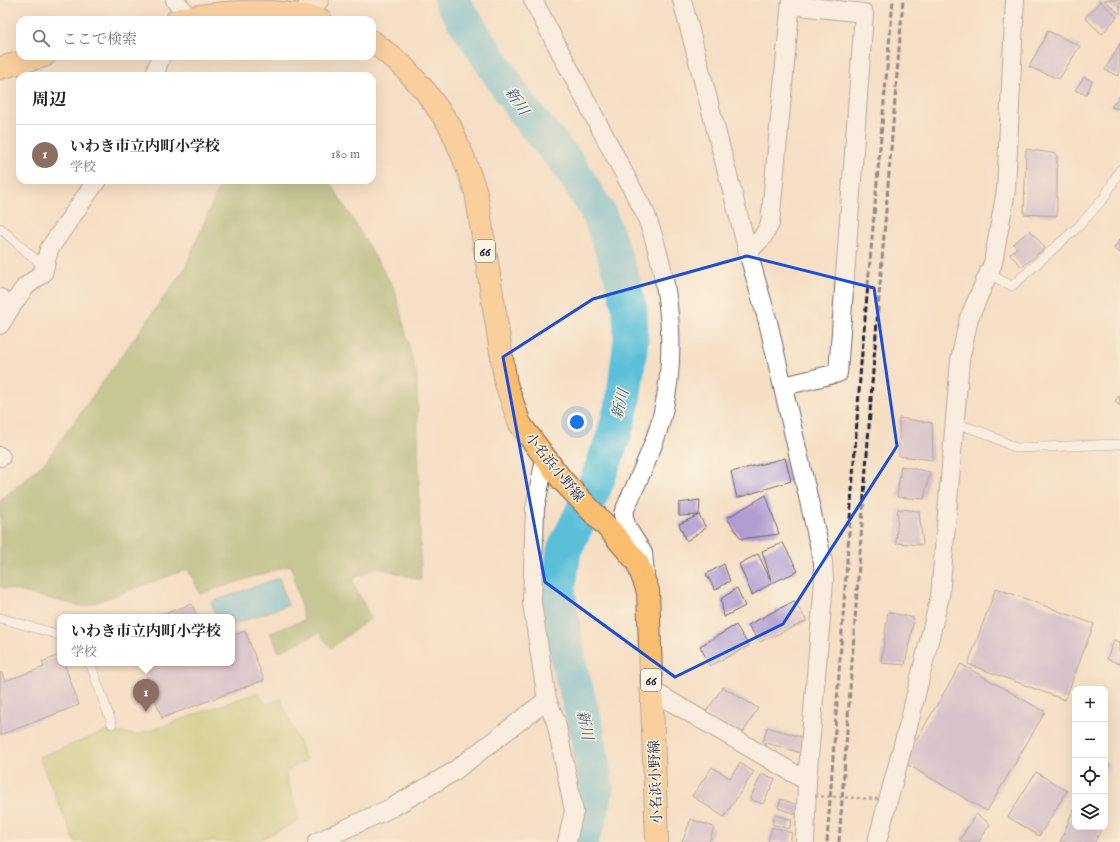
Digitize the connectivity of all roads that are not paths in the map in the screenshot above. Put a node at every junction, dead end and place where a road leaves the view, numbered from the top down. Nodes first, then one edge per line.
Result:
1 (175, 0) edge
2 (533, 0) edge
3 (682, 0) edge
4 (1015, 0) edge
5 (791, 2) edge
6 (314, 11) edge
7 (182, 16) edge
8 (213, 16) edge
9 (376, 44) edge
10 (29, 60) edge
11 (160, 60) edge
12 (0, 68) edge
13 (155, 72) edge
14 (1120, 170) edge
15 (94, 184) edge
16 (0, 228) edge
17 (748, 252) junction
18 (44, 266) junction
19 (989, 274) junction
20 (5, 303) edge
21 (0, 325) edge
22 (784, 386) junction
23 (954, 423) junction
24 (1120, 444) edge
25 (545, 459) junction
26 (645, 580) junction
27 (0, 618) edge
28 (57, 634) edge
29 (91, 666) edge
30 (651, 690) junction
31 (546, 700) junction
32 (112, 724) dead end
33 (811, 788) junction
34 (317, 842) edge
35 (568, 842) edge
36 (657, 842) edge
37 (805, 842) edge
38 (876, 842) edge

1 - 7 street
2 - 26 street
3 - 17 street
4 - 19 street
5 - 17 street
5 - 22 street
6 - 8 main road
9 - 25 main road, 小名浜小野線 / 66
10 - 12 main road
11 - 13 street
14 - 19 lane
15 - 18 street
16 - 18 lane
17 - 22 street
18 - 20 street
19 - 23 street
20 - 21 street
22 - 33 street
23 - 24 lane
23 - 38 street
25 - 26 main road, 小名浜小野線 / 66
25 - 31 street
26 - 30 main road, 小名浜小野線 / 66
27 - 28 lane
29 - 32 lane
30 - 33 street
30 - 36 main road, 小名浜小野線 / 66
31 - 34 street
31 - 35 street
33 - 37 street

